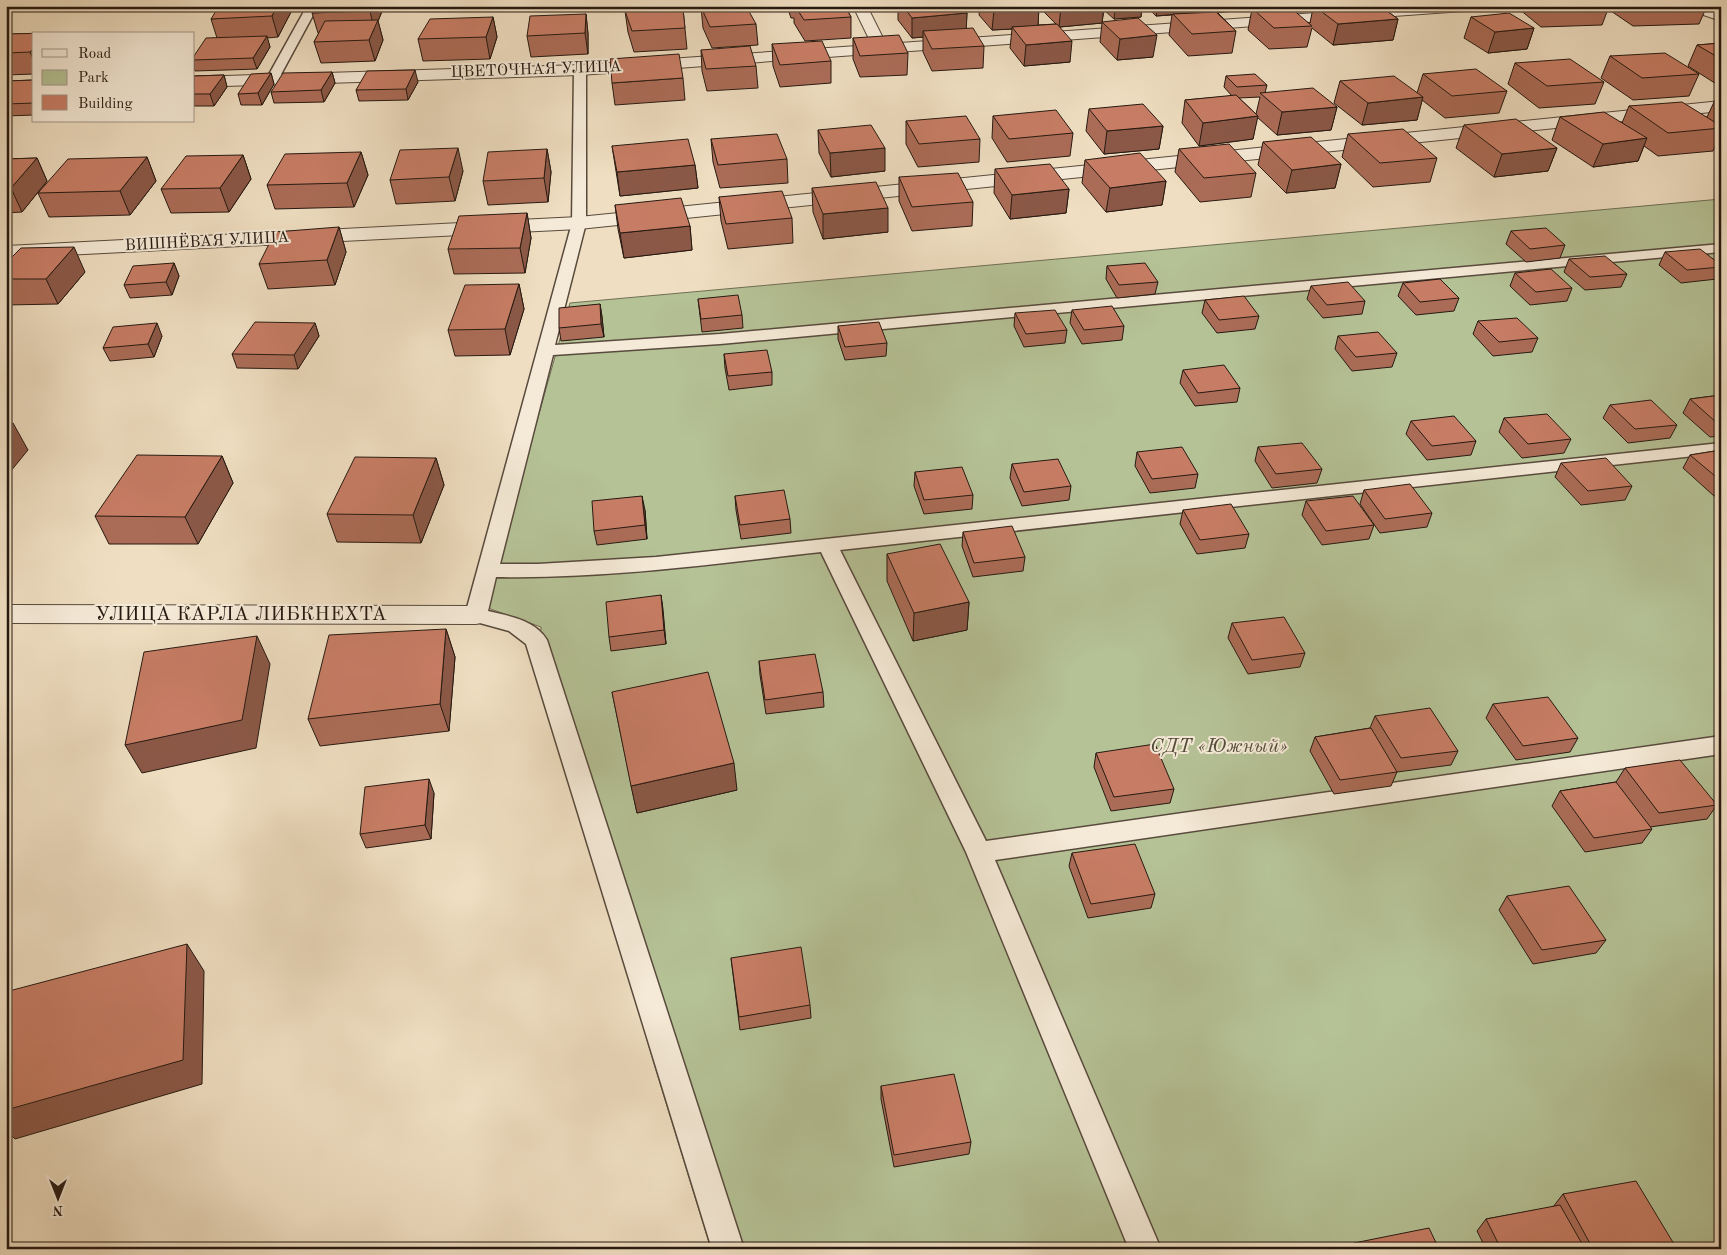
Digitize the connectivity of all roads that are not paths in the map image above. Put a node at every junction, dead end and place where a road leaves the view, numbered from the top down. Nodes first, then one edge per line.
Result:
1 (313, 6) edge
2 (860, 6) edge
3 (1477, 6) edge
4 (1691, 6) edge
5 (1721, 17) edge
6 (881, 49) junction
7 (580, 70) junction
8 (273, 78) junction
9 (195, 82) edge
10 (1721, 106) edge
11 (579, 223) junction
12 (1721, 248) edge
13 (6, 252) edge
14 (545, 351) junction
15 (1721, 448) edge
16 (828, 546) junction
17 (488, 570) junction
18 (6, 614) edge
19 (476, 615) junction
20 (1721, 745) edge
21 (979, 852) junction
22 (728, 1249) edge
23 (1145, 1249) edge

1 - 8 lane
2 - 6 street
3 - 6 street, ЦВЕТОЧНАЯ УЛИЦА
4 - 5 street
6 - 7 street, ЦВЕТОЧНАЯ УЛИЦА
7 - 8 street, ЦВЕТОЧНАЯ УЛИЦА
7 - 11 lane
8 - 9 street, ЦВЕТОЧНАЯ УЛИЦА
10 - 11 street, ВИШНЁВАЯ УЛИЦА
11 - 13 street, ВИШНЁВАЯ УЛИЦА
11 - 14 lane
12 - 14 lane
14 - 17 lane
15 - 16 lane
16 - 17 lane
16 - 21 lane
17 - 19 lane
18 - 19 street, УЛИЦА КАРЛА ЛИБКНЕХТА
19 - 22 lane
20 - 21 lane
21 - 23 lane

